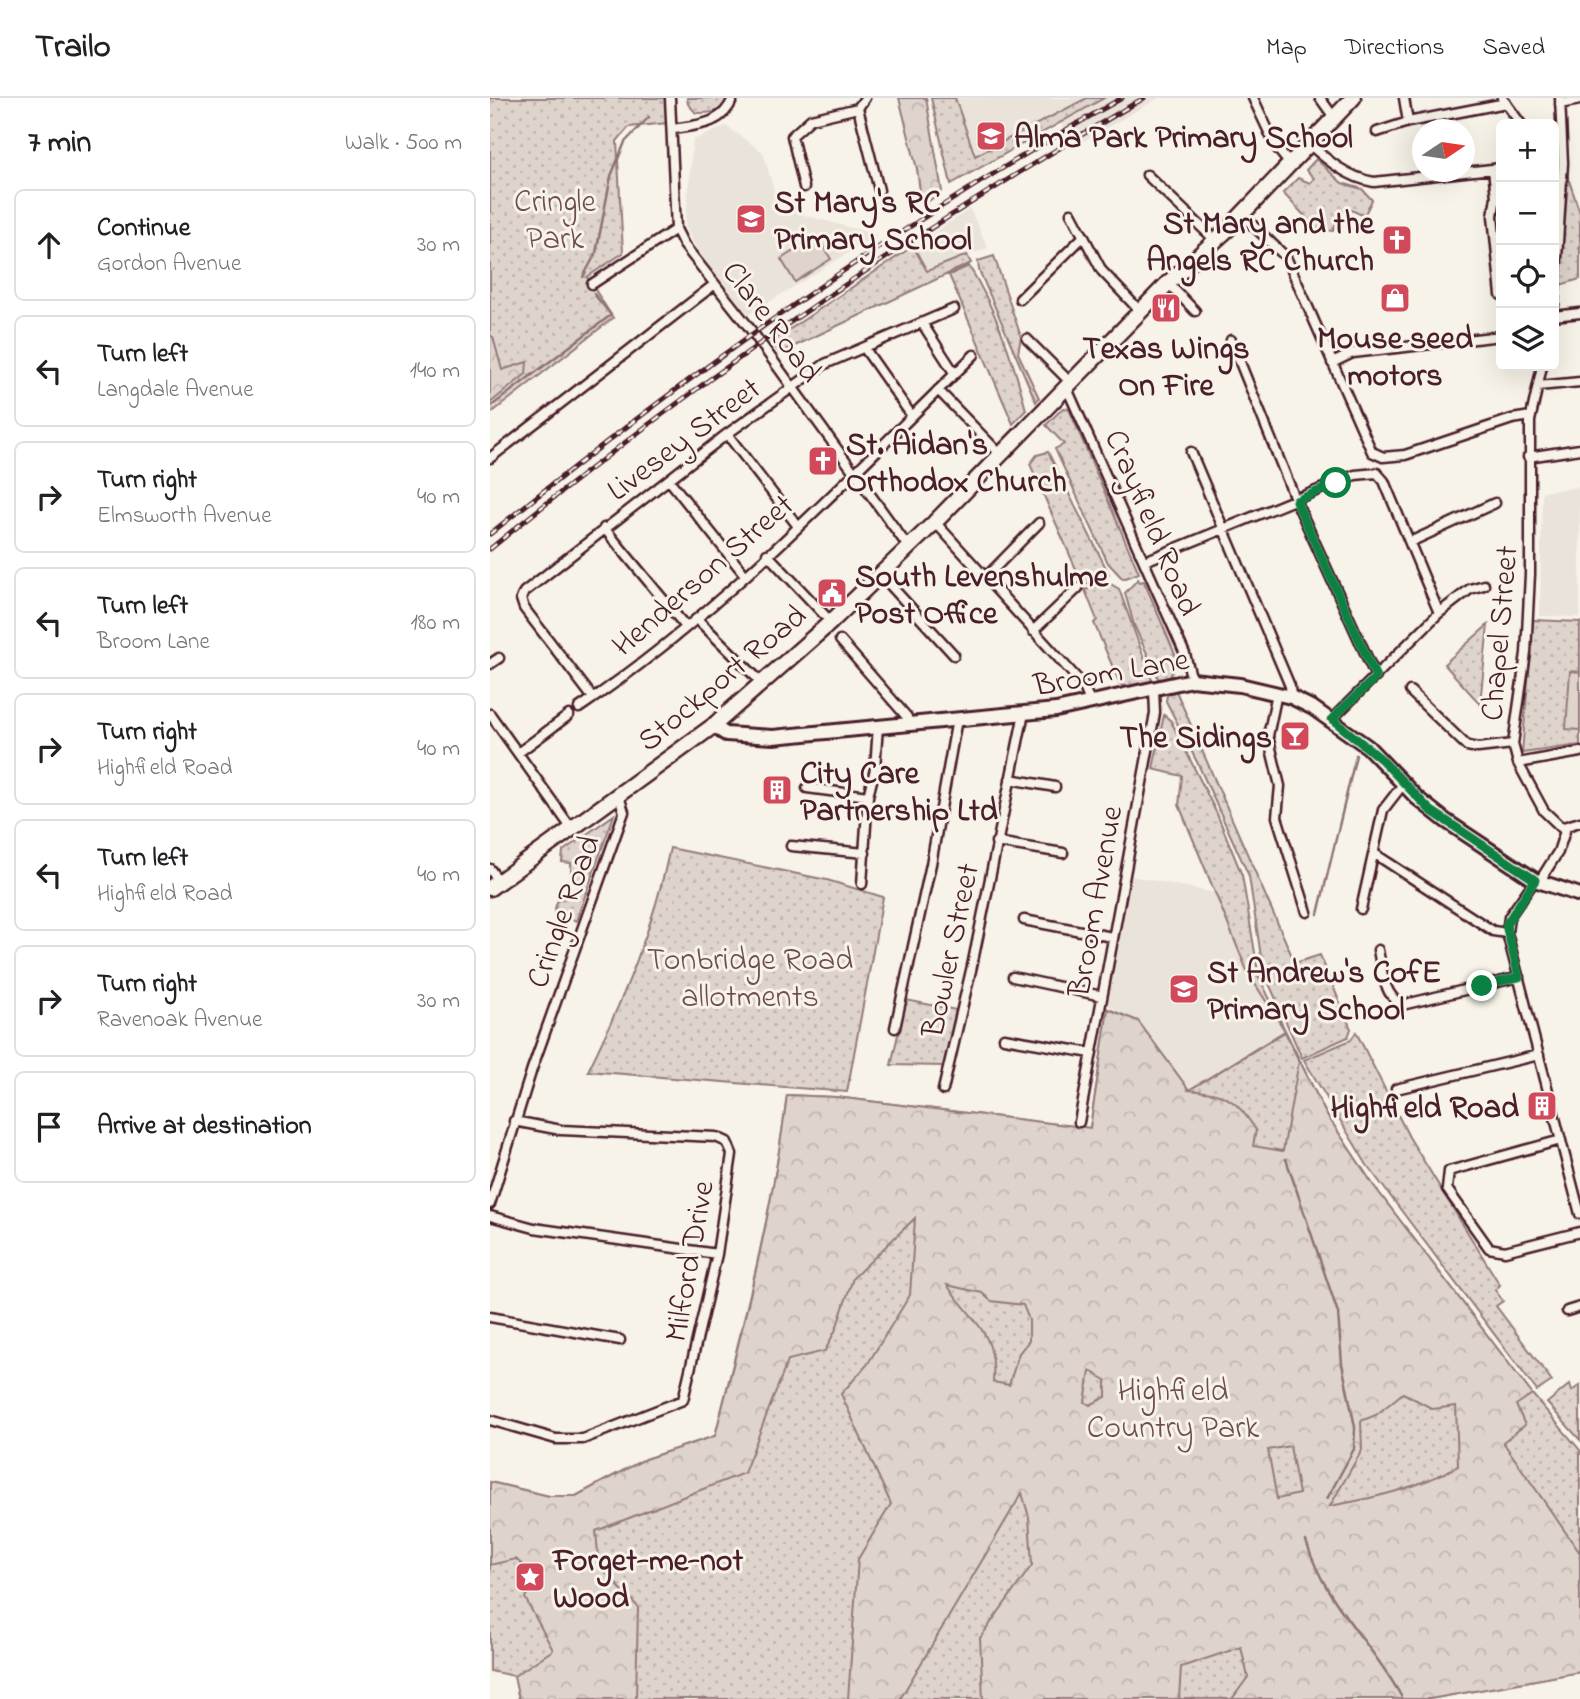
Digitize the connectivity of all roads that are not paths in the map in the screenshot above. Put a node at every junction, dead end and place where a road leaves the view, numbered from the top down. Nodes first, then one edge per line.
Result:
1 (670, 98) edge
2 (733, 98) edge
3 (865, 98) edge
4 (1253, 98) edge
5 (1320, 98) edge
6 (1353, 98) edge
7 (1404, 98) edge
8 (1580, 100) edge
9 (1504, 101) edge
10 (1560, 101) edge
11 (858, 108) junction
12 (1333, 116) junction
13 (1517, 119) edge
14 (1408, 121) junction
15 (672, 129) junction
16 (1377, 132) dead end
17 (1308, 143) junction
18 (1564, 158) junction
19 (1559, 159) edge
20 (1289, 163) junction
21 (1496, 168) edge
22 (1147, 175) dead end
23 (1497, 182) edge
24 (804, 187) dead end
25 (879, 191) dead end
26 (1071, 213) dead end
27 (1241, 215) junction
28 (676, 229) junction
29 (1084, 236) junction
30 (1215, 240) junction
31 (1558, 245) edge
32 (1496, 246) edge
33 (1168, 283) junction
34 (592, 284) dead end
35 (715, 284) junction
36 (1020, 299) dead end
37 (954, 309) dead end
38 (1140, 311) junction
39 (1195, 311) dead end
40 (1580, 313) edge
41 (1559, 315) edge
42 (922, 323) junction
43 (1496, 338) edge
44 (1027, 339) dead end
45 (1231, 340) dead end
46 (865, 349) junction
47 (974, 355) dead end
48 (1332, 363) junction
49 (1541, 371) edge
50 (956, 374) junction
51 (1580, 382) edge
52 (1068, 384) junction
53 (792, 386) junction
54 (1538, 386) junction
55 (939, 390) junction
56 (912, 416) junction
57 (1531, 416) junction
58 (727, 434) junction
59 (1580, 449) edge
60 (1191, 452) dead end
61 (1000, 454) junction
62 (1528, 457) junction
63 (490, 458) edge
64 (854, 474) junction
65 (669, 480) junction
66 (1296, 501) junction
67 (1495, 503) dead end
68 (935, 523) junction
69 (1039, 523) dead end
70 (797, 525) junction
71 (604, 528) junction
72 (1224, 530) junction
73 (1410, 542) junction
74 (909, 548) junction
75 (767, 554) junction
76 (1145, 561) junction
77 (745, 575) junction
78 (881, 575) junction
79 (985, 578) junction
80 (1484, 585) dead end
81 (1078, 588) dead end
82 (1439, 613) junction
83 (697, 619) junction
84 (831, 622) junction
85 (686, 627) junction
86 (1033, 631) junction
87 (840, 640) dead end
88 (954, 655) dead end
89 (499, 657) dead end
90 (490, 664) edge
91 (1376, 677) junction
92 (1186, 682) junction
93 (763, 684) junction
94 (1151, 691) junction
95 (1410, 691) dead end
96 (1277, 693) junction
97 (1291, 697) junction
98 (593, 698) junction
99 (1091, 704) junction
100 (579, 708) dead end
101 (1024, 713) junction
102 (490, 714) edge
103 (569, 715) dead end
104 (957, 719) junction
105 (1332, 719) junction
106 (908, 723) junction
107 (713, 726) junction
108 (878, 726) junction
109 (1513, 744) junction
110 (1580, 752) edge
111 (518, 753) junction
112 (1518, 763) junction
113 (1010, 779) junction
114 (1404, 783) junction
115 (1055, 787) dead end
116 (807, 788) dead end
117 (619, 796) junction
118 (868, 796) junction
119 (1544, 811) junction
120 (1535, 815) dead end
121 (1580, 822) edge
122 (1563, 827) junction
123 (572, 829) junction
124 (996, 842) junction
125 (791, 846) dead end
126 (865, 853) junction
127 (1063, 853) dead end
128 (1375, 854) junction
129 (493, 879) edge
130 (1311, 881) dead end
131 (1537, 881) junction
132 (862, 884) dead end
133 (1301, 887) junction
134 (1580, 895) edge
135 (1361, 909) dead end
136 (1307, 912) dead end
137 (1024, 920) dead end
138 (1507, 933) junction
139 (1112, 937) junction
140 (1378, 950) dead end
141 (1013, 977) dead end
142 (1519, 977) junction
143 (1102, 996) junction
144 (895, 1028) dead end
145 (1004, 1038) dead end
146 (1091, 1053) junction
147 (1539, 1055) junction
148 (1396, 1089) dead end
149 (943, 1090) dead end
150 (514, 1121) junction
151 (1079, 1122) dead end
152 (1561, 1140) junction
153 (490, 1204) edge
154 (1580, 1214) edge
155 (490, 1216) edge
156 (1580, 1232) edge
157 (717, 1254) junction
158 (1580, 1307) edge
159 (1567, 1311) dead end
160 (490, 1317) edge
161 (620, 1340) dead end
162 (490, 1420) edge

1 - 15 street
2 - 15 street
3 - 11 street
4 - 20 street
5 - 12 street
6 - 12 highway, Stockport Road
7 - 14 street
8 - 10 street
9 - 13 street
9 - 14 street
10 - 18 street
11 - 24 street
11 - 25 street
12 - 17 highway, Stockport Road
14 - 16 street
15 - 28 street
17 - 20 highway, Stockport Road
17 - 21 street
18 - 19 street
18 - 31 street
20 - 27 highway, Stockport Road
22 - 30 street
23 - 32 street
26 - 29 street
27 - 30 highway, Stockport Road
27 - 48 street
28 - 34 street
28 - 35 street, Clare Road
29 - 36 street
29 - 38 street
30 - 33 highway, Stockport Road
33 - 38 highway, Stockport Road
33 - 39 street
35 - 53 street, Clare Road
35 - 63 street
37 - 42 street, Livesey Street
38 - 52 highway, Stockport Road
40 - 41 street
42 - 46 street, Livesey Street
42 - 50 street
43 - 48 street
44 - 52 street
45 - 66 street
46 - 53 street, Livesey Street
46 - 56 street
47 - 50 street, Henderson Street
48 - 57 street
49 - 54 street, Chapel Street
50 - 55 street, Henderson Street
51 - 54 street
52 - 61 highway, Stockport Road
52 - 76 street, Crayfield Road
53 - 58 street, Livesey Street
53 - 64 street, Clare Road
54 - 57 street, Chapel Street
55 - 56 street, Henderson Street
55 - 61 street
56 - 64 street, Henderson Street
57 - 62 street, Chapel Street
58 - 65 street, Livesey Street
58 - 70 street
59 - 62 street
60 - 72 street
61 - 68 highway, Stockport Road
62 - 109 street, Chapel Street
64 - 70 street, Henderson Street
64 - 74 street, Clare Road
65 - 71 street, Livesey Street
65 - 77 street
66 - 72 street
66 - 73 street
66 - 91 street
67 - 73 street
68 - 74 highway, Stockport Road
68 - 79 street
69 - 79 street
70 - 75 street, Henderson Street
71 - 85 street
71 - 98 street, Livesey Street
72 - 76 street
72 - 97 street
73 - 82 street
74 - 78 highway, Stockport Road
75 - 77 street, Henderson Street
75 - 84 street
76 - 92 street, Crayfield Road
77 - 83 street, Henderson Street
78 - 84 highway, Stockport Road
78 - 88 street
79 - 86 street
80 - 82 street
81 - 86 street
82 - 91 street
83 - 85 street, Henderson Street
83 - 93 street
84 - 93 highway, Stockport Road
85 - 98 street, Henderson Street
86 - 99 street
87 - 106 street
89 - 90 street
91 - 105 street
92 - 94 main road, Broom Lane
92 - 96 main road, Broom Lane
93 - 107 highway, Stockport Road
94 - 99 main road, Broom Lane
94 - 139 street, Broom Avenue
95 - 109 street
96 - 97 main road, Broom Lane
96 - 133 street
97 - 105 main road, Broom Lane
98 - 100 street, Henderson Street
99 - 101 main road, Broom Lane
101 - 104 main road, Broom Lane
101 - 113 street, Bowler Street
102 - 111 street
103 - 111 street
104 - 106 main road, Broom Lane
104 - 144 street
105 - 114 main road, Broom Lane
106 - 108 main road, Broom Lane
107 - 108 main road, Broom Lane
107 - 117 highway, Stockport Road
108 - 118 street
109 - 112 street, Chapel Street
110 - 112 street
111 - 123 street
112 - 119 street, Chapel Street
113 - 115 street
113 - 124 street, Bowler Street
114 - 128 street
114 - 131 main road, Broom Lane
116 - 118 street
117 - 123 highway, Stockport Road
117 - 150 street, Cringle Road
118 - 126 street
119 - 120 street
119 - 122 street, Chapel Street
121 - 122 street
122 - 131 street
123 - 129 highway, Stockport Road
124 - 127 street
124 - 149 street, Bowler Street
125 - 126 street
126 - 132 street
128 - 135 street
128 - 138 street
130 - 133 street
131 - 134 main road, Broom Lane
131 - 138 street
133 - 136 street
137 - 139 street
138 - 142 street
139 - 143 street, Broom Avenue
140 - 142 street
141 - 143 street
142 - 147 street
143 - 146 street, Broom Avenue
145 - 146 street
146 - 151 street, Broom Avenue
147 - 148 street
147 - 152 street
150 - 153 street, Cringle Road
150 - 157 street, Milford Drive
152 - 154 street
152 - 156 street
155 - 157 street
157 - 162 street, Milford Drive
158 - 159 street
160 - 161 street

